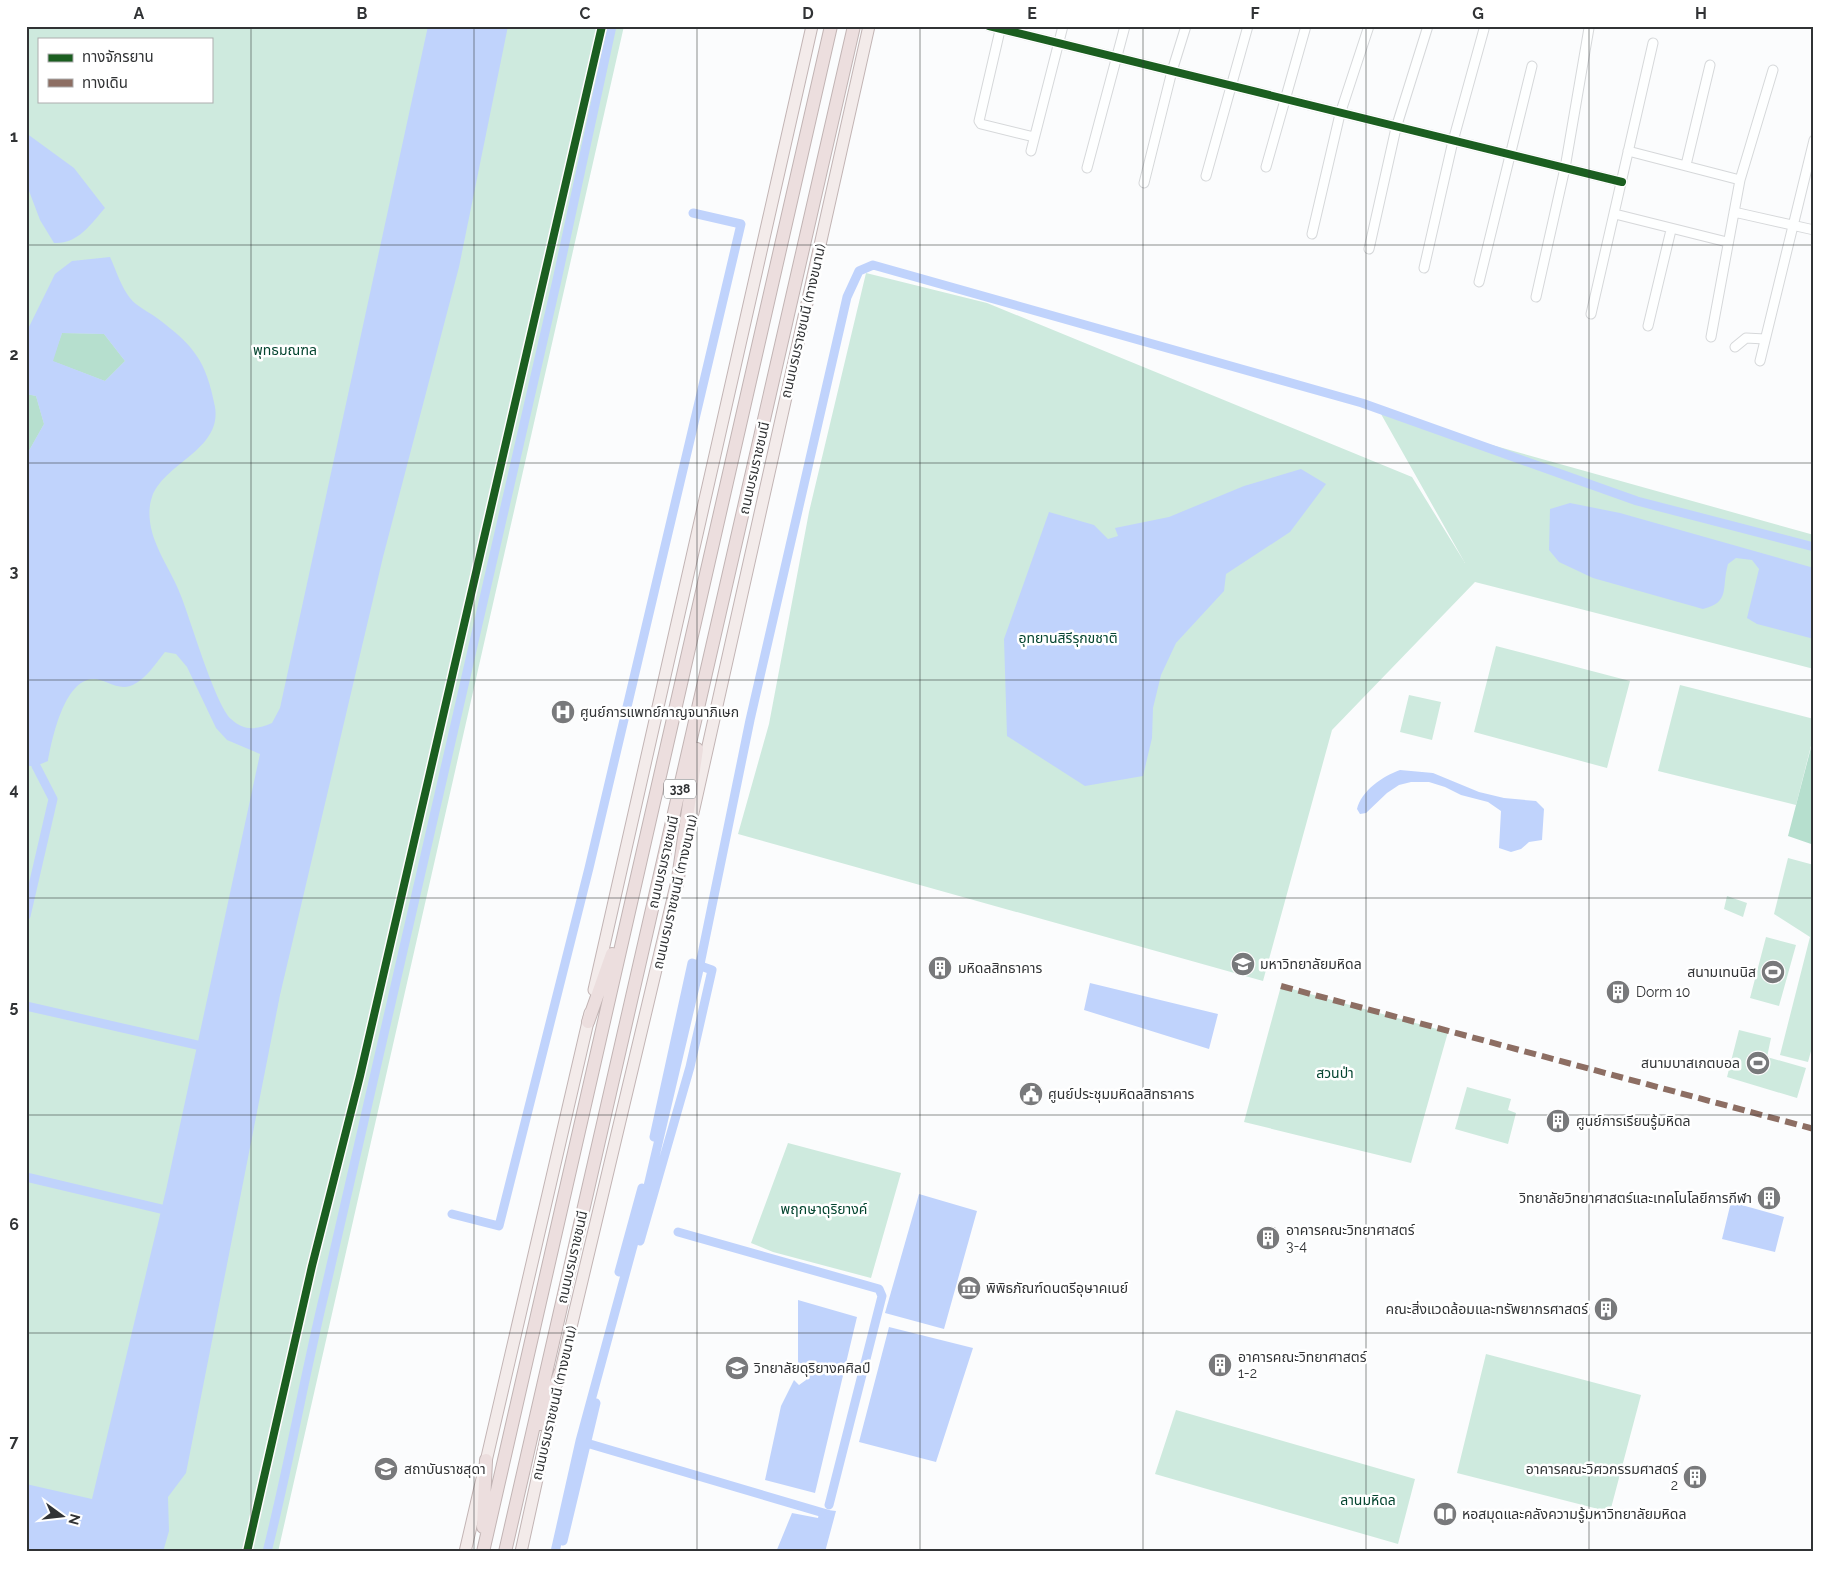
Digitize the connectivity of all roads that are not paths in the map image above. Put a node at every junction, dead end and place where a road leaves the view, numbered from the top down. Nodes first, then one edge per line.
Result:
1 (602, 26) edge
2 (812, 26) edge
3 (831, 26) edge
4 (854, 26) edge
5 (869, 26) edge
6 (989, 26) edge
7 (1063, 26) edge
8 (1124, 26) edge
9 (1186, 26) edge
10 (1248, 26) edge
11 (1306, 26) edge
12 (1369, 26) edge
13 (1428, 26) edge
14 (1001, 28) edge
15 (1484, 28) dead end
16 (1589, 28) dead end
17 (1652, 43) dead end
18 (1058, 44) junction
19 (1116, 57) junction
20 (1710, 65) dead end
21 (1532, 66) dead end
22 (1773, 70) dead end
23 (1172, 72) junction
24 (1231, 86) junction
25 (1284, 100) junction
26 (1340, 114) junction
27 (1396, 128) junction
28 (1034, 138) junction
29 (1814, 140) edge
30 (1453, 141) junction
31 (1030, 151) dead end
32 (1628, 151) junction
33 (1509, 155) junction
34 (1686, 165) junction
35 (1266, 167) dead end
36 (1087, 168) dead end
37 (1565, 168) junction
38 (1206, 176) dead end
39 (1740, 180) junction
40 (1622, 182) junction
41 (1144, 183) dead end
42 (1734, 212) junction
43 (1615, 214) junction
44 (1792, 225) junction
45 (1671, 230) junction
46 (1814, 230) edge
47 (1312, 234) dead end
48 (1727, 242) junction
49 (1369, 249) dead end
50 (1424, 268) dead end
51 (1479, 282) dead end
52 (1536, 297) dead end
53 (1591, 314) dead end
54 (1648, 326) dead end
55 (1711, 337) dead end
56 (1765, 339) junction
57 (1735, 347) dead end
58 (1760, 361) dead end
59 (712, 653) junction
60 (642, 856) junction
61 (677, 885) junction
62 (588, 1022) junction
63 (560, 1373) junction
64 (486, 1460) junction
65 (524, 1465) junction
66 (247, 1552) edge
67 (465, 1552) edge
68 (483, 1552) edge
69 (505, 1552) edge
70 (521, 1552) edge

1 - 66 street
2 - 62 main road
3 - 60 highway, ถนนบรมราชชนนี / 338
4 - 59 highway, ถนนบรมราชชนนี / 338
5 - 61 main road, ถนนบรมราชชนนี (ทางขนาน) / 338
6 - 14 street
7 - 18 street
8 - 19 street
9 - 23 street
10 - 24 street
11 - 25 street
12 - 26 street
13 - 27 street
14 - 18 street
14 - 28 street
15 - 30 street
16 - 37 street
17 - 32 street
18 - 19 street
18 - 28 street
19 - 23 street
19 - 36 street
20 - 34 street
21 - 33 street
22 - 39 street
23 - 24 street
23 - 41 street
24 - 25 street
24 - 38 street
25 - 26 street
25 - 35 street
26 - 27 street
26 - 47 street
27 - 30 street
27 - 49 street
28 - 31 street
29 - 44 street
30 - 33 street
30 - 50 street
32 - 34 street
32 - 40 street
33 - 37 street
33 - 51 street
34 - 39 street
37 - 40 street
37 - 52 street
39 - 42 street
40 - 43 street
42 - 44 street
42 - 48 street
43 - 45 street
43 - 53 street
44 - 46 street
44 - 56 street
45 - 48 street
45 - 54 street
48 - 55 street
56 - 57 street
56 - 58 street
59 - 61 highway
59 - 65 highway, ถนนบรมราชชนนี / 338
60 - 62 highway
60 - 68 highway, ถนนบรมราชชนนี / 338
61 - 63 main road, ถนนบรมราชชนนี (ทางขนาน) / 338
62 - 64 main road
63 - 65 highway
63 - 70 main road, ถนนบรมราชชนนี (ทางขนาน) / 338
64 - 67 main road
64 - 68 highway
65 - 69 highway, ถนนบรมราชชนนี / 338

